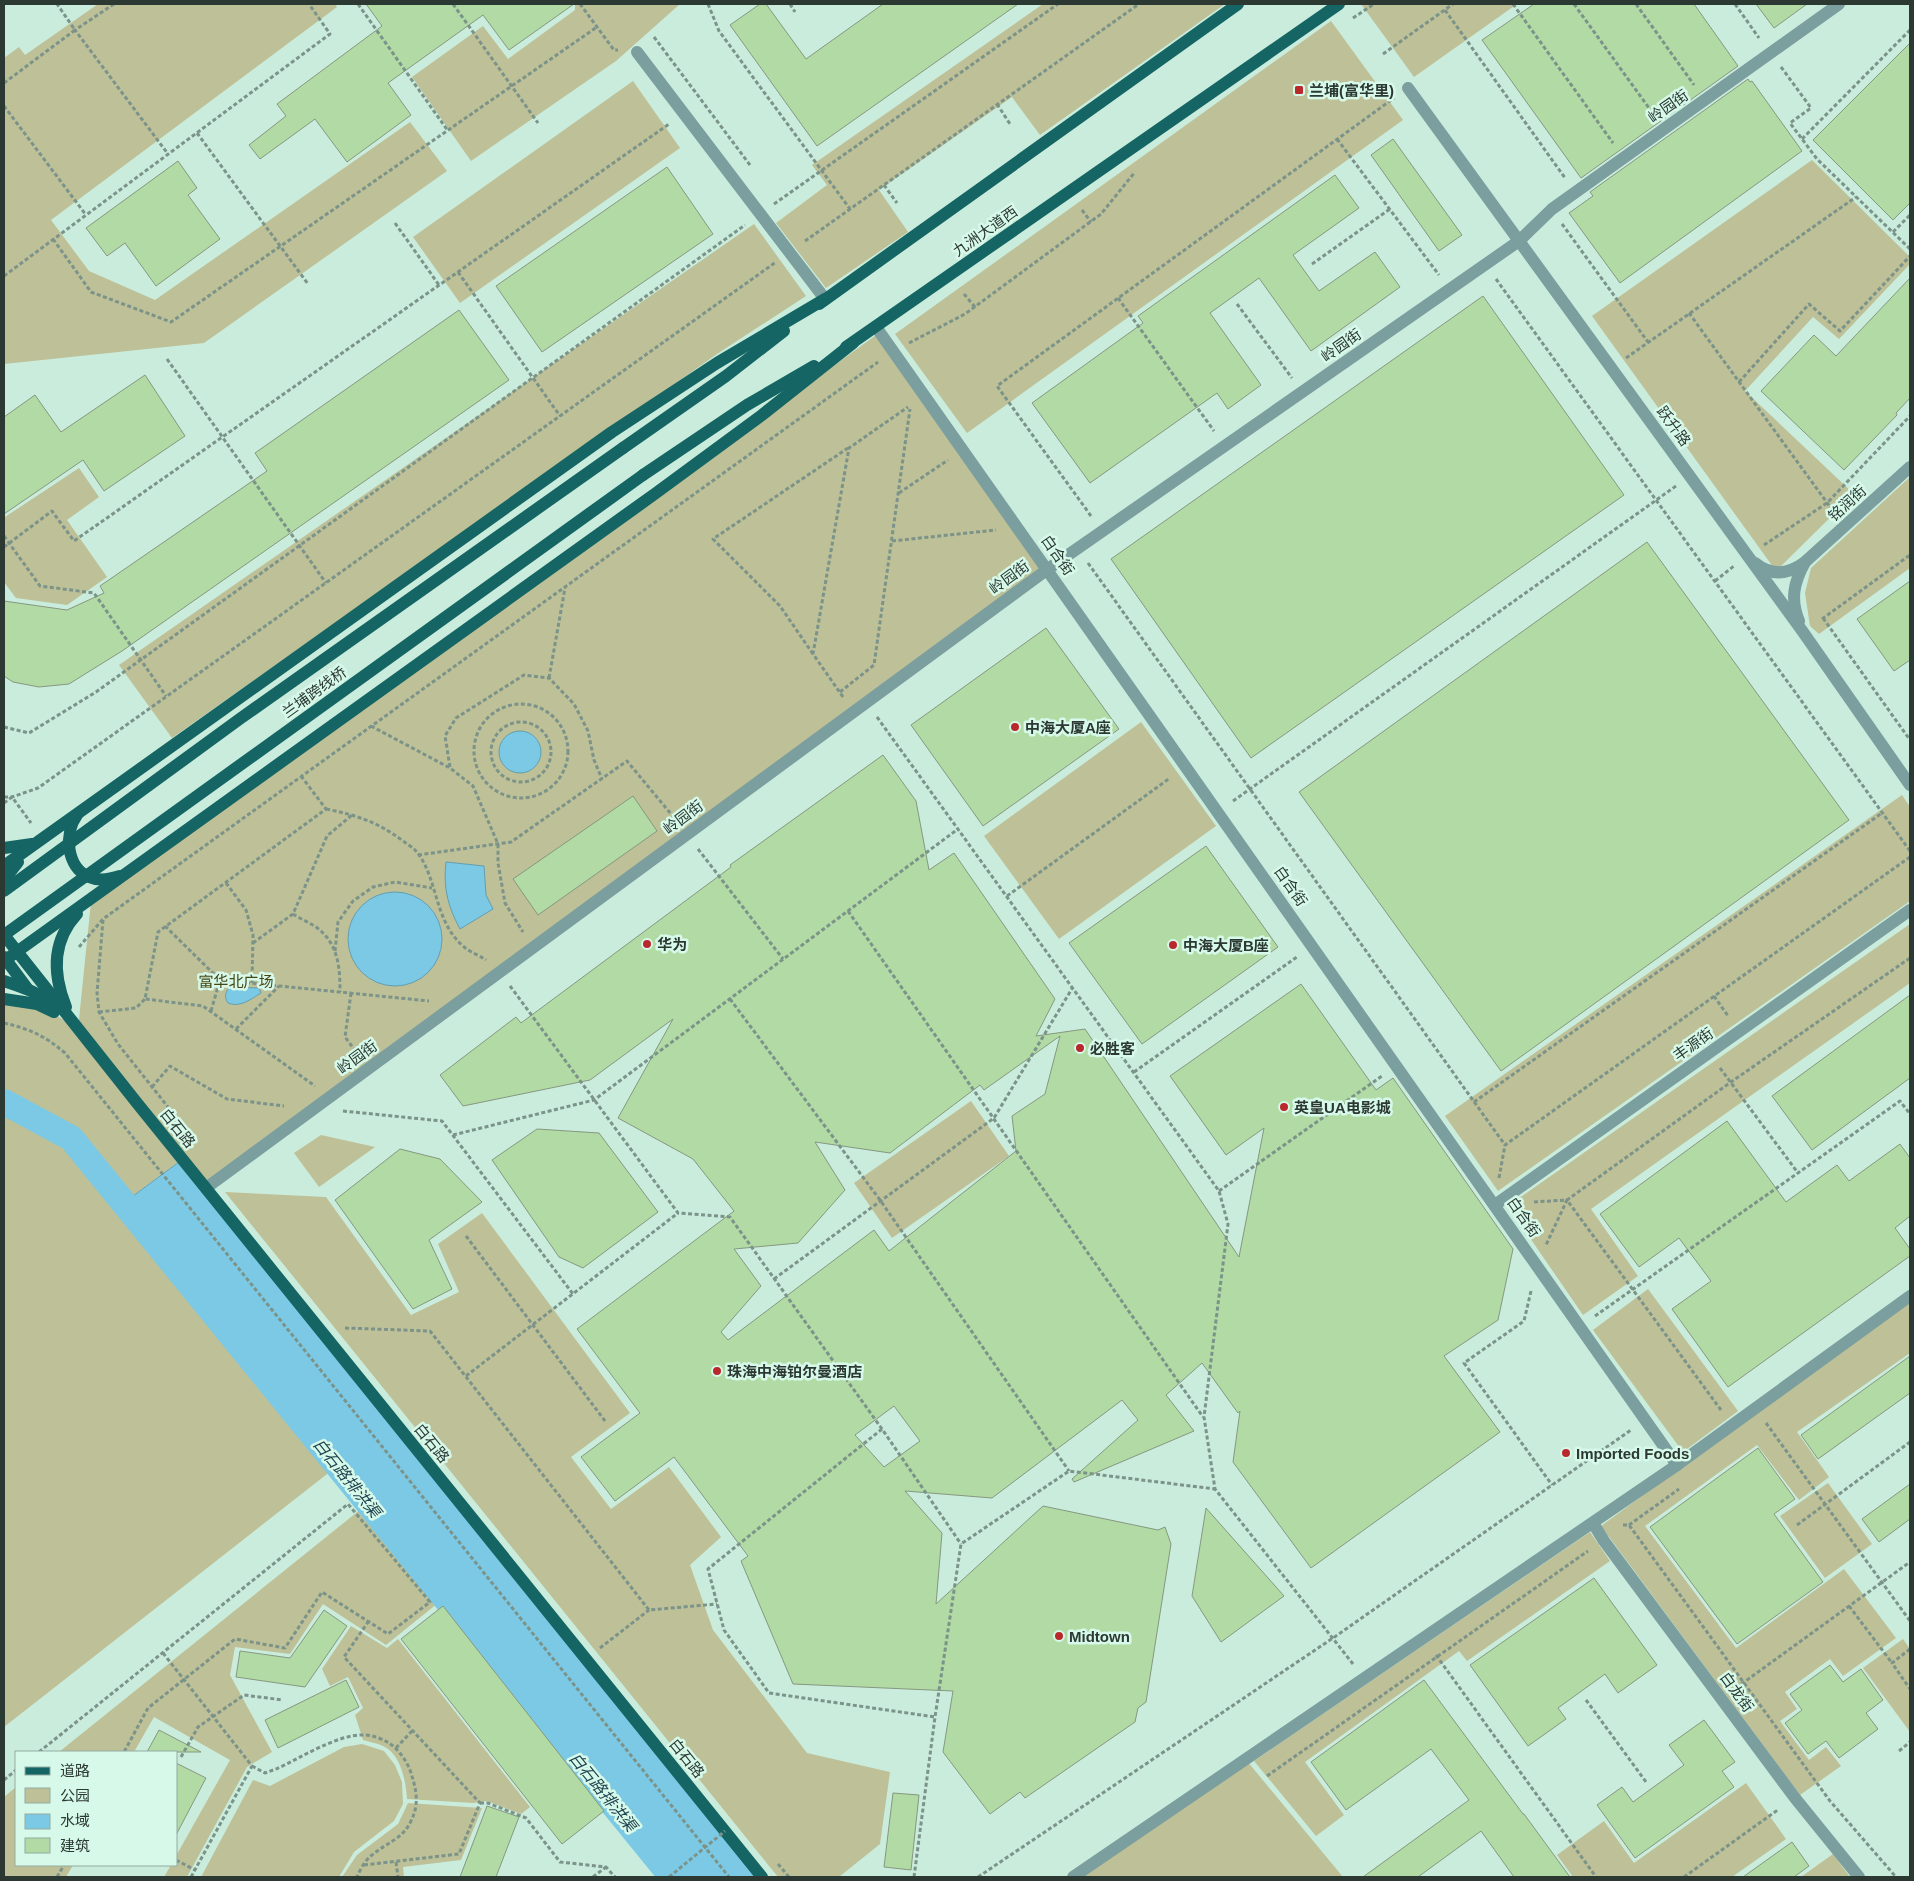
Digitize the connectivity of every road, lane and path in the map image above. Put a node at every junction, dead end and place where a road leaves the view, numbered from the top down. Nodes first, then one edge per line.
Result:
1 (57, 4) edge
2 (114, 4) edge
3 (309, 4) edge
4 (358, 4) edge
5 (453, 4) edge
6 (580, 4) edge
7 (708, 4) edge
8 (790, 4) edge
9 (1058, 4) edge
10 (1138, 4) edge
11 (1238, 4) edge
12 (1338, 4) edge
13 (1374, 4) edge
14 (1453, 4) edge
15 (1513, 4) edge
16 (1574, 4) edge
17 (1636, 4) edge
18 (1735, 4) edge
19 (1839, 4) edge
20 (1444, 10) junction
21 (795, 12) dead end
22 (1348, 22) dead end
23 (597, 27) junction
24 (75, 30) junction
25 (1910, 30) edge
26 (654, 37) dead end
27 (637, 52) joint
28 (1771, 53) junction
29 (1383, 54) dead end
30 (4, 83) edge
31 (512, 87) junction
32 (1408, 88) joint
33 (1705, 100) junction
34 (997, 104) junction
35 (4, 106) edge
36 (684, 113) junction
37 (538, 123) dead end
38 (1010, 124) dead end
39 (1664, 129) junction
40 (448, 131) junction
41 (198, 133) junction
42 (1338, 139) junction
43 (1802, 139) junction
44 (168, 154) junction
45 (1624, 158) junction
46 (1140, 168) dead end
47 (754, 170) dead end
48 (822, 170) junction
49 (884, 185) junction
50 (1574, 192) junction
51 (1856, 197) junction
52 (897, 203) dead end
53 (850, 209) junction
54 (1390, 209) junction
55 (1552, 209) junction
56 (1082, 210) dead end
57 (760, 214) junction
58 (86, 215) junction
59 (1910, 215) edge
60 (1091, 222) junction
61 (395, 223) dead end
62 (1893, 232) junction
63 (53, 239) junction
64 (1519, 241) junction
65 (281, 248) junction
66 (1910, 249) edge
67 (790, 252) junction
68 (1910, 256) edge
69 (1312, 264) dead end
70 (1485, 264) junction
71 (458, 272) junction
72 (4, 276) edge
73 (308, 284) dead end
74 (438, 285) junction
75 (1449, 290) junction
76 (964, 294) dead end
77 (1118, 298) junction
78 (825, 299) junction
79 (1237, 304) dead end
80 (975, 307) junction
81 (1689, 313) junction
82 (876, 327) junction
83 (1648, 342) junction
84 (853, 343) junction
85 (894, 351) junction
86 (167, 359) dead end
87 (1611, 368) junction
88 (533, 377) junction
89 (1739, 382) junction
90 (1302, 392) junction
91 (560, 416) junction
92 (1910, 416) edge
93 (222, 438) junction
94 (1224, 446) junction
95 (849, 448) junction
96 (963, 449) junction
97 (1910, 467) edge
98 (643, 475) joint
99 (1690, 476) junction
100 (898, 493) junction
101 (1656, 500) junction
102 (1827, 503) junction
103 (1844, 527) junction
104 (1018, 528) junction
105 (1102, 531) junction
106 (4, 536) edge
107 (892, 541) junction
108 (9, 543) junction
109 (300, 546) junction
110 (4, 547) edge
111 (1077, 548) junction
112 (1910, 554) edge
113 (1748, 556) junction
114 (1806, 562) junction
115 (1048, 569) junction
116 (1715, 581) junction
117 (326, 583) junction
118 (565, 587) junction
119 (1823, 618) junction
120 (1803, 632) junction
121 (814, 654) junction
122 (140, 660) junction
123 (549, 678) junction
124 (840, 692) junction
125 (166, 696) junction
126 (866, 702) junction
127 (854, 712) junction
128 (371, 726) junction
129 (4, 727) edge
130 (1910, 740) edge
131 (569, 754) joint
132 (548, 764) joint
133 (1186, 766) junction
134 (450, 768) junction
135 (302, 776) junction
136 (602, 779) junction
137 (1910, 785) edge
138 (1250, 789) junction
139 (4, 797) edge
140 (12, 798) junction
141 (4, 804) edge
142 (326, 809) junction
143 (81, 811) junction
144 (1218, 812) junction
145 (1882, 813) junction
146 (352, 815) junction
147 (958, 829) junction
148 (687, 834) junction
149 (35, 844) junction
150 (498, 844) junction
151 (4, 848) edge
152 (1910, 851) edge
153 (418, 855) junction
154 (1910, 857) edge
155 (4, 866) edge
156 (127, 874) junction
157 (4, 880) edge
158 (226, 883) junction
159 (432, 888) junction
160 (4, 891) edge
161 (1007, 896) junction
162 (89, 901) junction
163 (1910, 910) edge
164 (848, 911) junction
165 (293, 914) junction
166 (103, 919) junction
167 (166, 926) junction
168 (4, 935) edge
169 (4, 941) edge
170 (253, 943) junction
171 (1313, 946) junction
172 (533, 947) junction
173 (335, 951) junction
174 (17, 952) junction
175 (1910, 958) edge
176 (783, 959) junction
177 (4, 960) edge
178 (56, 965) junction
179 (500, 972) junction
180 (220, 980) junction
181 (4, 981) edge
182 (252, 983) junction
183 (279, 986) junction
184 (1073, 987) junction
185 (27, 988) junction
186 (340, 992) junction
187 (351, 993) junction
188 (1714, 996) junction
189 (4, 999) edge
190 (145, 999) junction
191 (730, 999) junction
192 (457, 1003) junction
193 (211, 1011) junction
194 (99, 1012) junction
195 (4, 1023) edge
196 (78, 1029) junction
197 (236, 1029) junction
198 (1739, 1032) junction
199 (1709, 1053) junction
200 (1397, 1066) junction
201 (368, 1068) junction
202 (1134, 1072) junction
203 (1731, 1082) junction
204 (152, 1087) junction
205 (329, 1097) junction
206 (594, 1100) junction
207 (1474, 1102) junction
208 (137, 1103) junction
209 (314, 1108) junction
210 (1910, 1114) edge
211 (994, 1118) junction
212 (453, 1135) junction
213 (1505, 1145) junction
214 (199, 1146) dead end
215 (1798, 1173) junction
216 (206, 1188) junction
217 (1219, 1191) junction
218 (880, 1200) junction
219 (1567, 1200) junction
220 (1531, 1202) dead end
221 (1495, 1205) junction
222 (678, 1213) junction
223 (466, 1236) dead end
224 (1536, 1264) junction
225 (774, 1279) junction
226 (1632, 1289) junction
227 (573, 1294) junction
228 (1910, 1296) edge
229 (339, 1320) dead end
230 (532, 1325) junction
231 (1580, 1326) junction
232 (345, 1328) junction
233 (352, 1336) dead end
234 (466, 1376) junction
235 (1755, 1409) junction
236 (1204, 1417) junction
237 (1646, 1420) junction
238 (605, 1421) dead end
239 (1732, 1425) junction
240 (882, 1429) junction
241 (1910, 1442) edge
242 (1677, 1465) junction
243 (1069, 1471) junction
244 (1552, 1485) junction
245 (1215, 1489) junction
246 (1825, 1505) junction
247 (1593, 1523) junction
248 (1797, 1525) dead end
249 (1604, 1541) junction
250 (961, 1544) junction
251 (1910, 1562) edge
252 (1882, 1582) junction
253 (717, 1604) junction
254 (1849, 1606) junction
255 (649, 1610) junction
256 (1910, 1621) edge
257 (368, 1622) junction
258 (596, 1638) dead end
259 (1332, 1638) junction
260 (1424, 1638) junction
261 (602, 1646) junction
262 (1910, 1649) edge
263 (163, 1653) junction
264 (608, 1654) dead end
265 (1437, 1657) junction
266 (586, 1659) junction
267 (1892, 1663) junction
268 (1364, 1679) junction
269 (184, 1680) junction
270 (1743, 1682) junction
271 (1910, 1689) edge
272 (1721, 1698) junction
273 (283, 1700) dead end
274 (1586, 1700) dead end
275 (212, 1716) junction
276 (935, 1717) junction
277 (412, 1731) junction
278 (1910, 1742) edge
279 (396, 1748) junction
280 (1899, 1750) dead end
281 (40, 1751) edge
282 (125, 1751) edge
283 (181, 1757) dead end
284 (252, 1766) junction
285 (15, 1771) edge
286 (1267, 1776) dead end
287 (4, 1780) edge
288 (1646, 1782) dead end
289 (1795, 1798) junction
290 (480, 1803) junction
291 (725, 1831) junction
292 (178, 1861) edge
293 (396, 1862) junction
294 (776, 1862) dead end
295 (364, 1865) junction
296 (63, 1866) edge
297 (606, 1867) junction
298 (195, 1870) junction
299 (57, 1877) edge
300 (190, 1877) edge
301 (357, 1877) edge
302 (398, 1877) edge
303 (593, 1877) edge
304 (615, 1877) edge
305 (669, 1877) edge
306 (729, 1877) edge
307 (762, 1877) edge
308 (789, 1877) edge
309 (914, 1877) edge
310 (978, 1877) edge
311 (1073, 1877) edge
312 (1596, 1877) edge
313 (1684, 1877) edge
314 (1859, 1877) edge
315 (1896, 1877) edge

1 - 24 path
2 - 24 path
3 - 41 path
4 - 40 path
5 - 31 path
6 - 23 path
7 - 48 path
8 - 21 path
9 - 48 path
10 - 34 path
11 - 78 main road
12 - 82 main road, 九洲大道西
13 - 22 path
14 - 20 path
15 - 45 path
16 - 39 path
17 - 33 path
18 - 28 path
19 - 28 street, 岭园街
20 - 29 path
20 - 50 path
23 - 27 path
23 - 31 path
24 - 30 path
24 - 44 path
25 - 43 path
26 - 47 path
27 - 36 street
28 - 33 street, 岭园街
28 - 43 path
31 - 37 path
31 - 40 path
32 - 42 path
32 - 64 street, 跃升路
33 - 39 street, 岭园街
34 - 38 path
34 - 49 path
35 - 58 path
36 - 57 street
36 - 71 path
39 - 45 street, 岭园街
40 - 65 path
41 - 44 path
41 - 65 path
42 - 54 path
42 - 77 path
43 - 51 path
44 - 58 path
45 - 50 street, 岭园街
46 - 60 path
48 - 53 path
48 - 57 path
49 - 52 path
49 - 53 path
50 - 55 street, 岭园街
51 - 62 path
51 - 81 path
53 - 67 path
54 - 69 path
54 - 75 path
55 - 64 street, 岭园街
55 - 83 path
56 - 60 path
57 - 67 street
57 - 88 path
58 - 63 path
59 - 62 path
60 - 80 path
61 - 74 path
62 - 66 path
63 - 65 path
63 - 72 path
64 - 70 street, 岭园街
64 - 87 street, 跃升路
65 - 73 path
67 - 78 street
67 - 91 path
68 - 89 path
70 - 75 street, 岭园街
70 - 101 path
71 - 74 path
71 - 88 path
74 - 93 path
75 - 90 street, 岭园街
76 - 80 path
77 - 94 path
77 - 105 path
78 - 143 main road
78 - 160 main road, 兰埔跨线桥, bridge
79 - 90 path
80 - 85 path
81 - 83 path
81 - 89 path
82 - 84 main road, 九洲大道西
82 - 85 street, 白合街
83 - 87 path
84 - 98 main road, 九洲大道西
84 - 156 main road
85 - 96 street, 白合街
85 - 118 path
86 - 93 path
87 - 99 street, 跃升路
88 - 91 path
88 - 109 path
89 - 102 path
90 - 94 street, 岭园街
91 - 117 path
92 - 102 path
93 - 108 path
93 - 109 path
94 - 105 street, 岭园街
95 - 100 path
95 - 121 path
95 - 121 path
96 - 100 path
96 - 104 street, 白合街
97 - 103 street, 铭润街
98 - 168 main road, 兰埔跨线桥, bridge
99 - 101 path
99 - 113 street, 跃升路
100 - 107 path
101 - 116 path
101 - 138 path
102 - 103 path
102 - 113 path
103 - 114 street, 铭润街
104 - 107 path
104 - 115 street, 白合街
105 - 111 street, 岭园街
106 - 108 path
107 - 124 path
108 - 110 path
108 - 122 path
109 - 117 path
109 - 122 path
111 - 115 street, 岭园街
111 - 138 path
112 - 119 path
113 - 114 street, 铭润街
113 - 116 path
113 - 120 street, 跃升路
114 - 120 street, 铭润街
115 - 126 street, 岭园街
115 - 133 street, 白合街
116 - 145 path
117 - 125 path
118 - 123 path
118 - 128 path
119 - 120 path
119 - 130 path
120 - 137 street, 跃升路
121 - 124 path
122 - 125 path
122 - 129 path
123 - 134 path
123 - 136 path
124 - 127 path
125 - 140 path
126 - 127 street, 岭园街
126 - 147 path
127 - 148 street, 岭园街
128 - 134 path
128 - 135 path
131 - 131 path
132 - 132 path
133 - 144 street, 白合街
133 - 161 path
134 - 150 path
135 - 142 path
135 - 166 path
136 - 148 path
136 - 150 path
138 - 144 path
138 - 207 path
139 - 140 path
140 - 141 path
142 - 146 path
142 - 158 path
143 - 149 main road
143 - 156 main road
144 - 171 street, 白合街
145 - 152 path
145 - 207 path
146 - 153 path
146 - 165 path
147 - 161 path
147 - 164 path
148 - 172 street, 岭园街
148 - 176 path
149 - 151 main road
149 - 155 main road
149 - 157 main road
150 - 153 path
150 - 172 path
153 - 159 path
154 - 188 path
156 - 162 main road
158 - 167 path
158 - 170 path
159 - 173 path
159 - 179 path
161 - 184 path
162 - 174 main road
162 - 178 main road
163 - 198 street, 丰源街
164 - 176 path
164 - 211 path
165 - 170 path
165 - 173 path
166 - 178 path
166 - 194 path
167 - 180 path
167 - 190 path
168 - 174 main road
169 - 174 main road
170 - 182 path
171 - 200 street, 白合街
171 - 202 path
172 - 179 street, 岭园街
173 - 186 path
174 - 177 main road
174 - 196 main road
175 - 203 path
176 - 191 path
177 - 185 main road
178 - 196 main road
179 - 192 street, 岭园街
179 - 206 path
180 - 182 path
180 - 193 path
181 - 185 main road
182 - 183 path
183 - 186 path
183 - 197 path
184 - 202 path
184 - 211 path
185 - 196 main road
186 - 187 path
187 - 192 path
187 - 201 path
188 - 198 path
188 - 213 path
189 - 196 main road
190 - 193 path
190 - 194 path
191 - 206 path
191 - 218 path
192 - 201 street, 岭园街
193 - 197 path
194 - 204 path
195 - 306 path
196 - 208 main road, 白石路
197 - 205 path
198 - 199 street, 丰源街
199 - 203 path
199 - 221 street, 丰源街
200 - 217 path
200 - 221 street, 白合街
201 - 205 street, 岭园街
202 - 217 path
203 - 215 path
203 - 219 path
204 - 208 path
204 - 209 path
204 - 214 path
205 - 209 street, 岭园街
206 - 212 path
206 - 222 path
207 - 213 path
208 - 216 main road, 白石路
209 - 212 path
209 - 216 street, 岭园街
210 - 215 path
211 - 218 path
211 - 236 path
212 - 227 path
213 - 221 path
215 - 226 path
216 - 266 main road, 白石路
217 - 236 path
218 - 225 path
218 - 243 path
219 - 220 path
219 - 224 path
219 - 226 path
221 - 224 street, 白合街
222 - 225 path
222 - 227 path
223 - 230 path
224 - 231 street, 白合街
224 - 244 path
225 - 240 path
226 - 231 path
226 - 239 path
227 - 230 path
228 - 235 street
229 - 232 path
230 - 234 path
230 - 238 path
231 - 237 street, 白合街
232 - 233 path
232 - 234 path
234 - 255 path
235 - 239 street
235 - 246 path
236 - 245 path
237 - 242 street, 白合街
237 - 244 path
239 - 242 street
240 - 250 path
240 - 253 path
241 - 246 path
242 - 247 street
243 - 245 path
243 - 250 path
244 - 259 path
245 - 259 path
246 - 248 path
246 - 252 path
247 - 249 street, 白龙街
247 - 260 street
247 - 270 path
249 - 265 path
249 - 272 street, 白龙街
250 - 276 path
251 - 252 path
252 - 254 path
252 - 256 path
253 - 255 path
253 - 276 path
254 - 267 path
254 - 270 path
255 - 261 path
257 - 263 path
257 - 269 path
257 - 277 path
258 - 261 path
259 - 268 path
259 - 310 path
260 - 265 path
260 - 268 street
261 - 264 path
261 - 266 path
262 - 267 path
263 - 269 path
263 - 281 path
265 - 286 path
265 - 312 path
266 - 291 main road, 白石路
267 - 271 path
268 - 311 street
269 - 275 path
269 - 282 path
270 - 272 path
270 - 315 path
272 - 289 street, 白龙街
273 - 275 path
274 - 288 path
275 - 283 path
275 - 284 path
276 - 309 path
277 - 279 path
277 - 290 path
278 - 280 path
279 - 284 path
279 - 295 path
284 - 298 path
285 - 287 path
289 - 313 path
289 - 314 street, 白龙街
290 - 293 path
290 - 297 path
291 - 305 path, bridge
291 - 307 main road, 白石路
292 - 298 path
293 - 295 path
293 - 302 path
294 - 308 path
295 - 301 path
296 - 299 path
297 - 303 path
297 - 304 path
298 - 300 path

